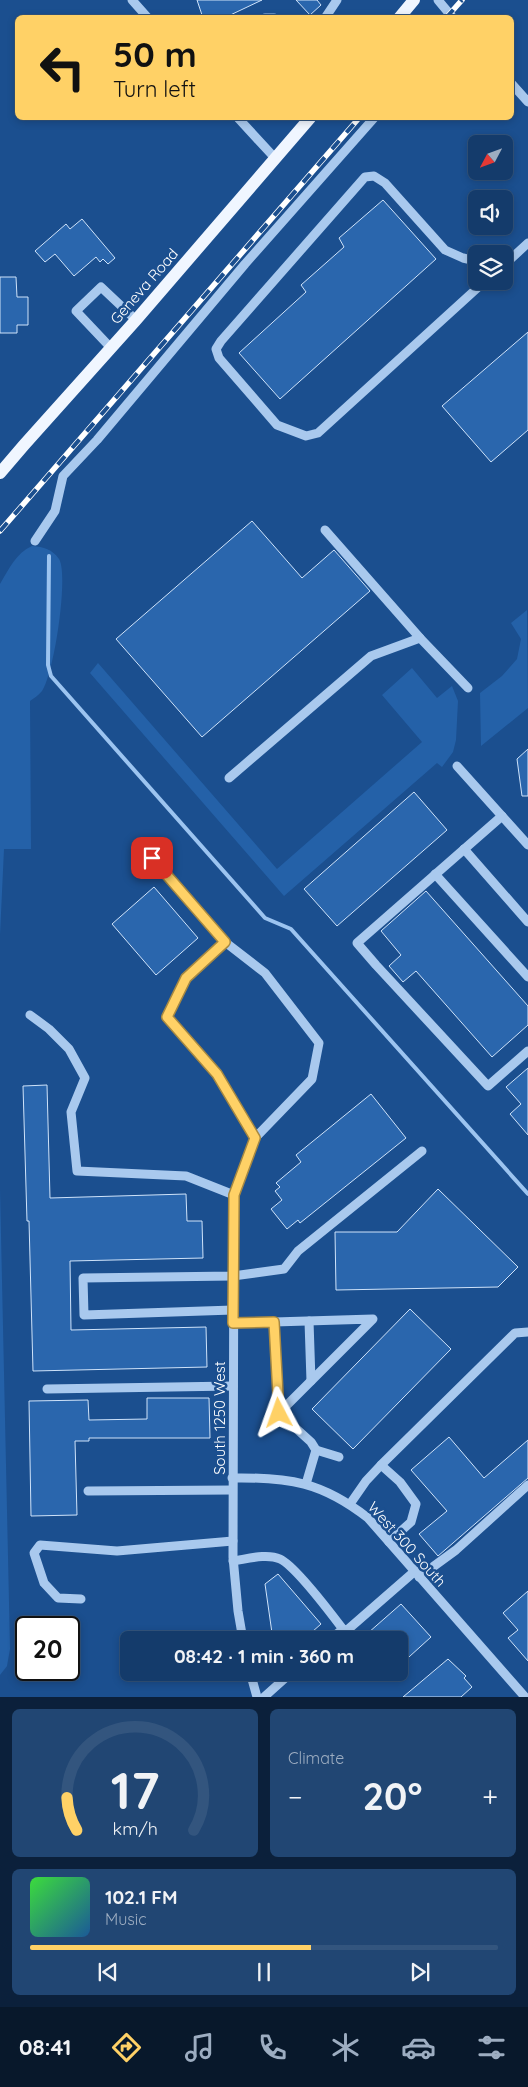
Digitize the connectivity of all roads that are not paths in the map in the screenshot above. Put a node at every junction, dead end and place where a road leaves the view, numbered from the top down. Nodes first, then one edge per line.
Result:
1 (132, 0) edge
2 (337, 0) edge
3 (414, 0) edge
4 (438, 0) edge
5 (145, 15) edge
6 (327, 15) edge
7 (402, 15) edge
8 (451, 15) edge
9 (514, 86) edge
10 (528, 102) edge
11 (240, 120) edge
12 (308, 120) edge
13 (372, 120) edge
14 (274, 157) junction
15 (528, 243) edge
16 (513, 257) edge
17 (468, 259) edge
18 (475, 290) edge
19 (136, 320) junction
20 (111, 348) junction
21 (0, 474) edge
22 (326, 530) dead end
23 (35, 541) dead end
24 (420, 638) junction
25 (468, 688) dead end
26 (457, 766) dead end
27 (229, 778) dead end
28 (502, 816) junction
29 (528, 845) edge
30 (464, 849) junction
31 (152, 858) dead end
32 (435, 874) junction
33 (528, 922) edge
34 (225, 942) junction
35 (528, 977) edge
36 (30, 1015) dead end
37 (528, 1051) edge
38 (255, 1138) junction
39 (422, 1151) dead end
40 (234, 1195) junction
41 (234, 1276) junction
42 (233, 1310) junction
43 (309, 1321) junction
44 (274, 1322) junction
45 (233, 1323) junction
46 (528, 1332) edge
47 (311, 1381) junction
48 (233, 1386) junction
49 (47, 1389) dead end
50 (279, 1413) junction
51 (316, 1450) junction
52 (339, 1457) dead end
53 (381, 1465) junction
54 (232, 1478) junction
55 (306, 1484) junction
56 (528, 1485) edge
57 (232, 1490) junction
58 (88, 1491) dead end
59 (350, 1504) junction
60 (233, 1541) junction
61 (389, 1542) junction
62 (233, 1561) junction
63 (417, 1574) junction
64 (80, 1599) dead end
65 (342, 1629) joint
66 (242, 1631) edge
67 (253, 1681) edge
68 (282, 1681) edge
69 (257, 1697) edge
70 (264, 1697) edge
71 (525, 1697) edge

1 - 5 street
2 - 6 street
3 - 7 main road
4 - 8 street
9 - 10 street
11 - 14 street
12 - 14 main road, Geneva Road
13 - 23 street
14 - 19 main road, Geneva Road
15 - 16 street
17 - 18 street
19 - 20 main road, Geneva Road
19 - 20 street
20 - 21 main road, Geneva Road
22 - 24 street
24 - 25 street
24 - 27 street
26 - 28 street
28 - 29 street
28 - 30 street
30 - 32 street
30 - 33 street
31 - 34 street
32 - 35 street
32 - 37 street
34 - 38 street
34 - 38 street
36 - 40 street
38 - 40 street
39 - 41 street
40 - 41 street, South 1250 West
41 - 42 street, South 1250 West
41 - 42 street
42 - 45 street, South 1250 West
43 - 44 street
43 - 47 street
43 - 47 street
44 - 45 street
44 - 50 street
45 - 48 street, South 1250 West
46 - 53 street
47 - 50 street
48 - 49 street
48 - 54 street, South 1250 West
50 - 51 street
51 - 52 street
51 - 55 street
53 - 59 street
53 - 61 street
54 - 55 street, West 300 South
54 - 57 street, South 1250 West
55 - 59 street, West 300 South
56 - 63 street
57 - 58 street
57 - 60 street, South 1250 West
59 - 61 street, West 300 South
60 - 62 street, South 1250 West
60 - 64 street
61 - 63 street, West 300 South
62 - 65 street
62 - 66 street, South 1250 West
63 - 65 street
63 - 71 street, West 300 South
67 - 69 street
68 - 70 street

